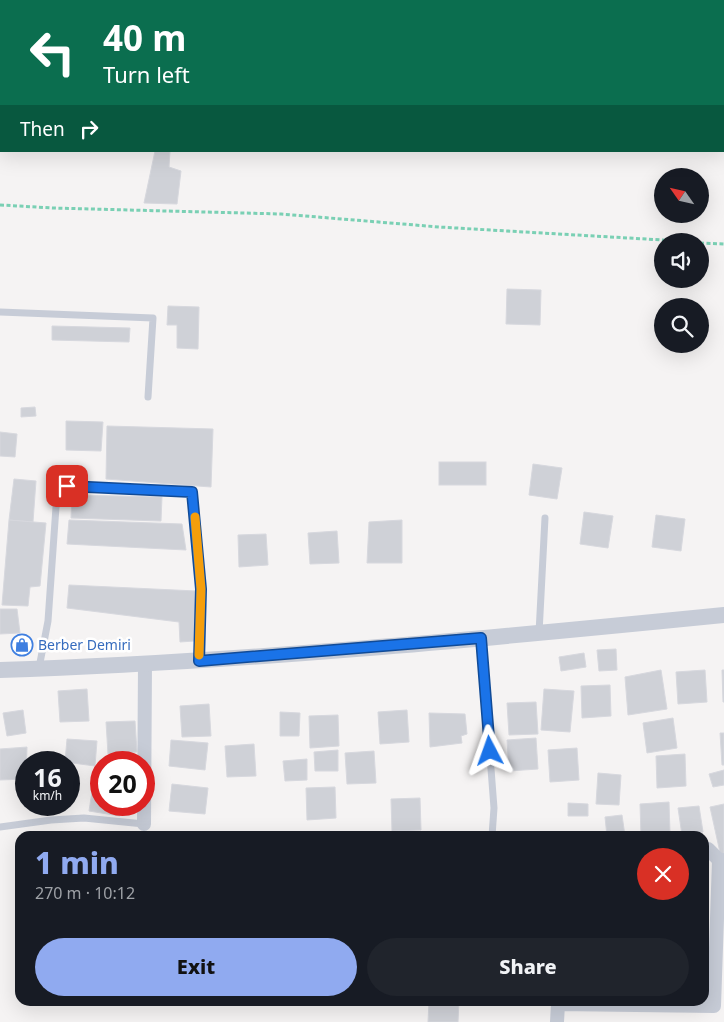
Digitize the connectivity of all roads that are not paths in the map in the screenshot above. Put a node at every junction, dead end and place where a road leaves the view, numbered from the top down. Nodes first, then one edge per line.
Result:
1 (0, 312) edge
2 (148, 397) dead end
3 (545, 518) dead end
4 (724, 615) edge
5 (539, 633) junction
6 (481, 638) junction
7 (199, 661) junction
8 (145, 664) junction
9 (39, 668) junction
10 (0, 670) edge
11 (144, 824) joint
12 (0, 827) edge
13 (492, 831) edge
14 (709, 850) edge
15 (722, 860) edge
16 (558, 1006) edge
17 (719, 1006) edge
18 (557, 1022) edge

1 - 2 lane
3 - 5 lane
4 - 5 street
5 - 6 street
6 - 7 street
6 - 13 lane
7 - 8 street
7 - 9 lane
8 - 9 street
8 - 11 street
9 - 10 street
11 - 12 lane
14 - 15 street
15 - 17 street
16 - 18 street

